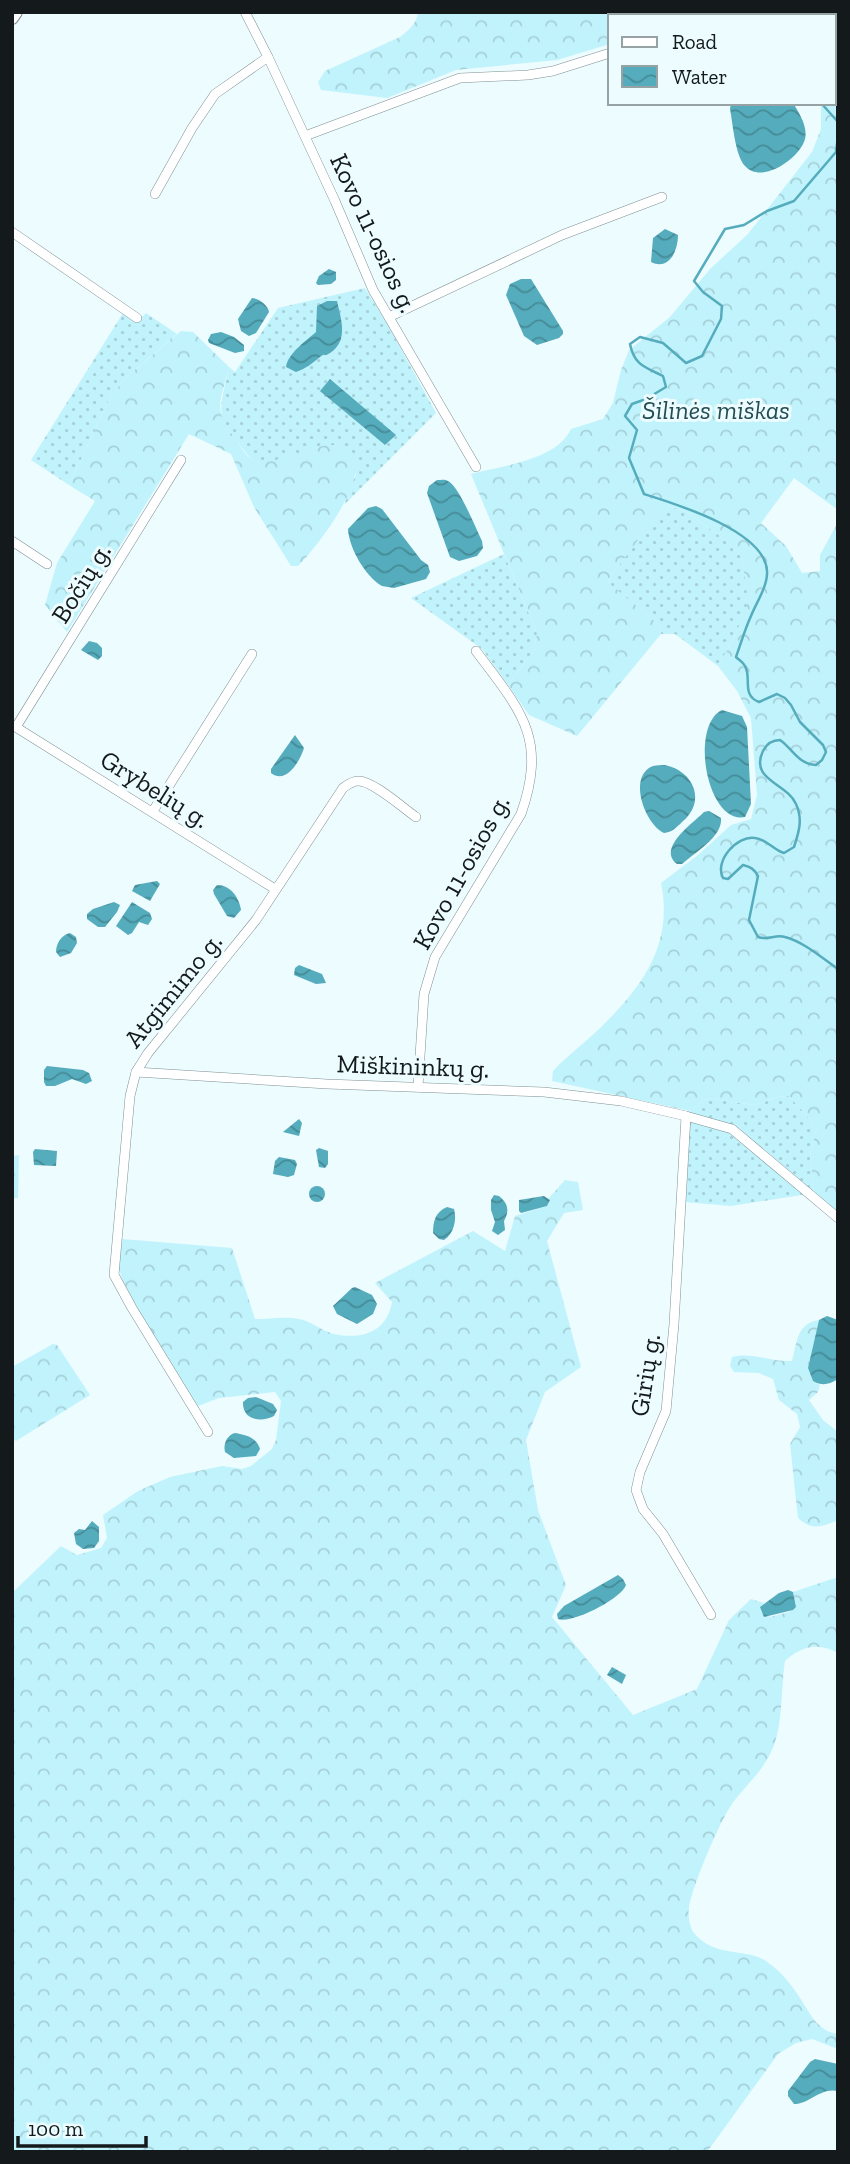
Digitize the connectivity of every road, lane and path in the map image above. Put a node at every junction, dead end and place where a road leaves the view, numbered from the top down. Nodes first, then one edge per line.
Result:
1 (16, 12) edge
2 (245, 12) edge
3 (12, 18) edge
4 (608, 54) edge
5 (268, 57) junction
6 (305, 136) junction
7 (155, 194) dead end
8 (662, 197) dead end
9 (12, 232) edge
10 (389, 317) junction
11 (137, 318) dead end
12 (181, 460) dead end
13 (475, 467) dead end
14 (12, 541) edge
15 (47, 564) dead end
16 (475, 651) dead end
17 (252, 654) dead end
18 (14, 726) edge
19 (153, 811) junction
20 (416, 817) dead end
21 (275, 890) junction
22 (136, 1072) junction
23 (418, 1087) junction
24 (686, 1116) junction
25 (838, 1218) edge
26 (208, 1432) dead end
27 (711, 1615) dead end

1 - 3 highway
2 - 5 street, Kovo 11-osios g.
4 - 6 street
5 - 6 street, Kovo 11-osios g.
5 - 7 street
6 - 10 street, Kovo 11-osios g.
8 - 10 street
9 - 11 street
10 - 13 street, Kovo 11-osios g.
12 - 18 street, Bočių g.
14 - 15 street
16 - 23 street, Kovo 11-osios g.
17 - 19 street
18 - 19 street, Grybelių g.
19 - 21 street, Grybelių g.
20 - 21 street, Atgimimo g.
21 - 22 street, Atgimimo g.
22 - 23 street, Miškininkų g.
22 - 26 street, Atgimimo g.
23 - 24 street, Miškininkų g.
24 - 25 street, Miškininkų g.
24 - 27 street, Girių g.

